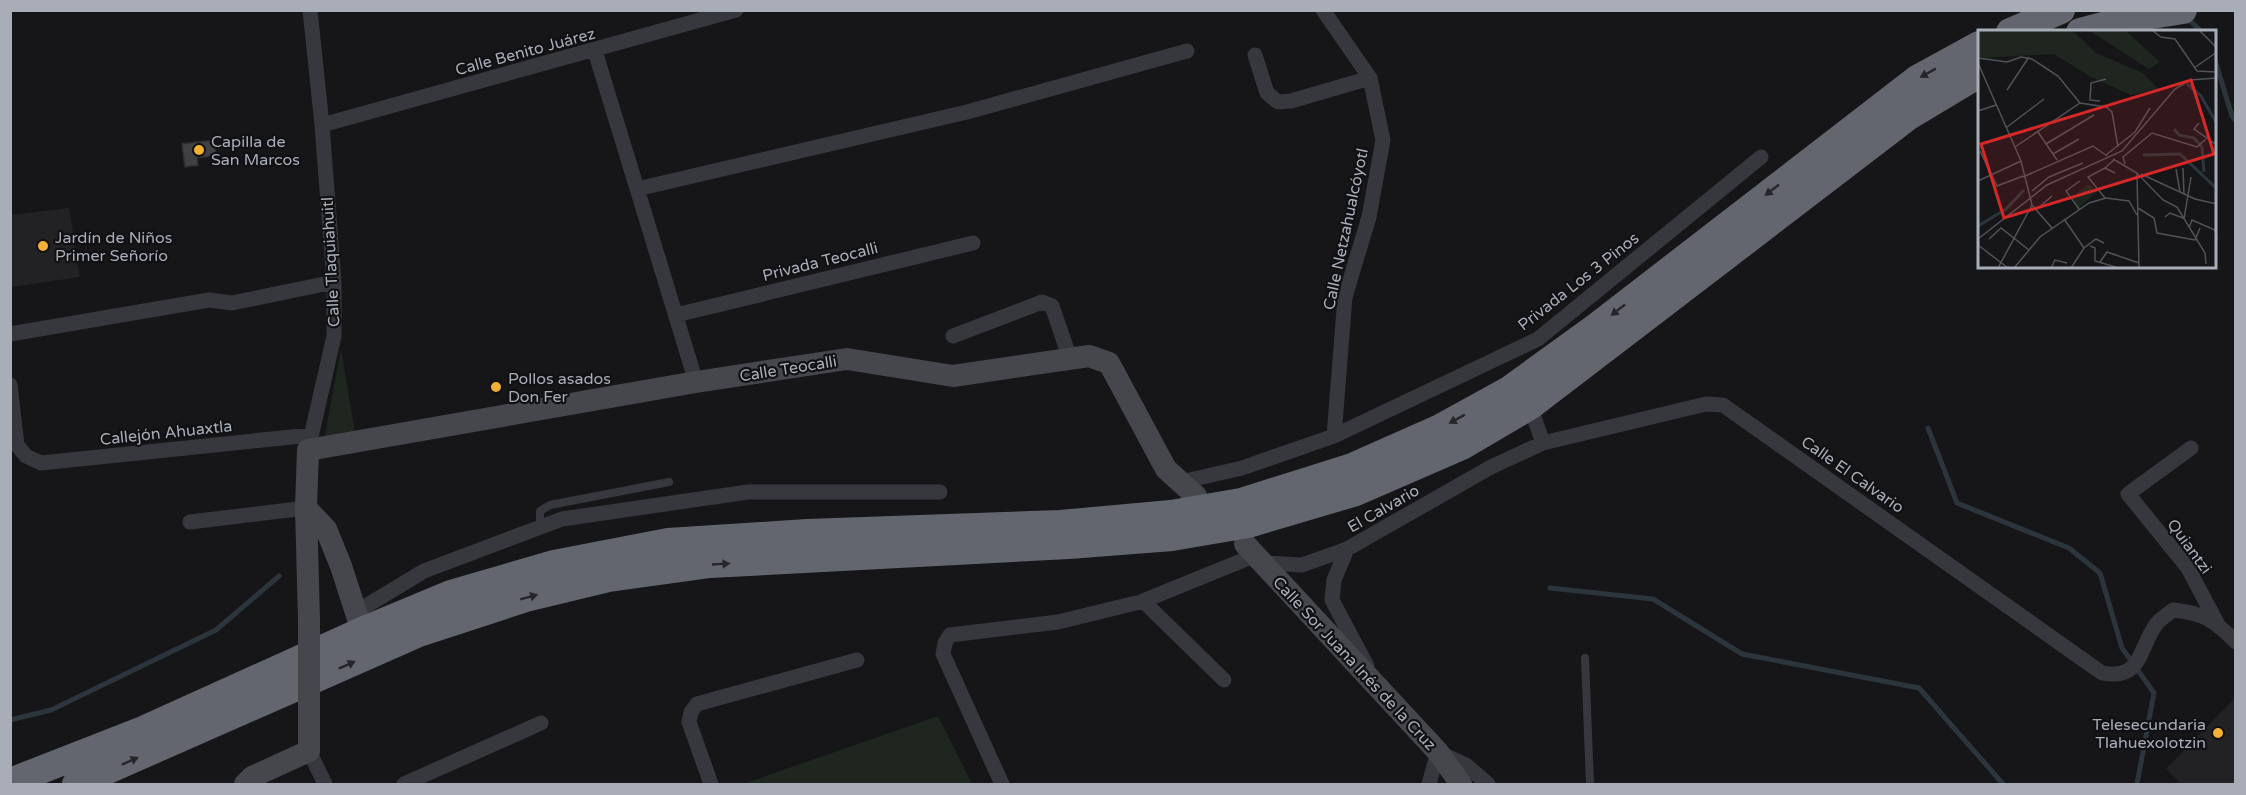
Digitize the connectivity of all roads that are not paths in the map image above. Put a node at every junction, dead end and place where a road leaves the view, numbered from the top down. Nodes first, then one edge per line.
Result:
1 (310, 10) edge
2 (1323, 10) edge
3 (2061, 10) edge
4 (2183, 10) edge
5 (735, 11) edge
6 (2015, 30) edge
7 (2088, 30) edge
8 (1978, 46) edge
9 (595, 51) junction
10 (1187, 51) dead end
11 (1255, 55) dead end
12 (1978, 75) edge
13 (1370, 78) junction
14 (322, 125) junction
15 (1761, 157) dead end
16 (637, 189) junction
17 (973, 243) dead end
18 (334, 282) junction
19 (676, 315) junction
20 (10, 334) edge
21 (953, 336) dead end
22 (1070, 359) junction
23 (696, 382) junction
24 (10, 385) edge
25 (1530, 406) junction
26 (12, 414) edge
27 (1334, 436) junction
28 (310, 443) junction
29 (1543, 443) junction
30 (2191, 448) dead end
31 (669, 482) dead end
32 (1188, 489) joint
33 (940, 492) dead end
34 (306, 508) junction
35 (190, 522) dead end
36 (540, 528) junction
37 (1347, 549) junction
38 (1255, 554) junction
39 (1136, 603) dead end
40 (359, 621) junction
41 (2217, 623) junction
42 (2235, 642) edge
43 (1585, 658) dead end
44 (856, 660) dead end
45 (1224, 680) dead end
46 (1379, 690) junction
47 (541, 723) dead end
48 (309, 739) junction
49 (1438, 752) junction
50 (10, 782) edge
51 (76, 784) edge
52 (245, 784) edge
53 (325, 784) edge
54 (404, 784) edge
55 (711, 784) edge
56 (1002, 784) edge
57 (1429, 784) edge
58 (1461, 784) edge
59 (1488, 784) edge
60 (1590, 784) edge

1 - 14 street, Calle Tlaquiahuitl
2 - 13 street, Calle Netzahualcóyotl
3 - 6 highway
4 - 7 highway
5 - 9 street, Calle Benito Juárez
8 -> 40 highway
9 - 14 street, Calle Benito Juárez
9 - 16 street
10 - 16 street
11 - 13 street
12 - 25 highway
13 - 27 street, Calle Netzahualcóyotl
14 - 18 street, Calle Tlaquiahuitl
15 - 27 street, Privada Los 3 Pinos
16 - 19 street
17 - 19 street, Privada Teocalli
18 - 20 street
18 - 28 street, Calle Tlaquiahuitl
19 - 23 street
21 - 22 street
22 - 23 street, Calle Teocalli
22 - 32 street, Calle Teocalli
23 - 28 street, Calle Teocalli
24 - 26 street
25 - 29 street
51 -> 25 highway
26 - 28 street, Callejón Ahuaxtla
27 - 32 street, Privada Los 3 Pinos
28 - 34 street, Calle Tlaquiahuitl
29 - 37 street, El Calvario
29 - 41 street, Calle El Calvario
30 - 41 street, Quiantzi
31 - 36 lane
33 - 36 street
34 - 35 street
34 - 40 street
34 - 48 street, Calle Tlaquiahuitl, bridge
36 - 40 street
37 - 38 street
37 - 46 street, El Calvario
38 - 45 street
38 - 46 street, Calle Sor Juana Inés de la Cruz
39 - 56 street
40 - 50 highway
41 - 42 street
43 - 60 lane
44 - 55 street
46 - 49 street, Calle Sor Juana Inés de la Cruz
47 - 54 street
48 - 52 street
48 - 53 street
49 - 57 street
49 - 58 street, Calle Sor Juana Inés de la Cruz
49 - 59 street

